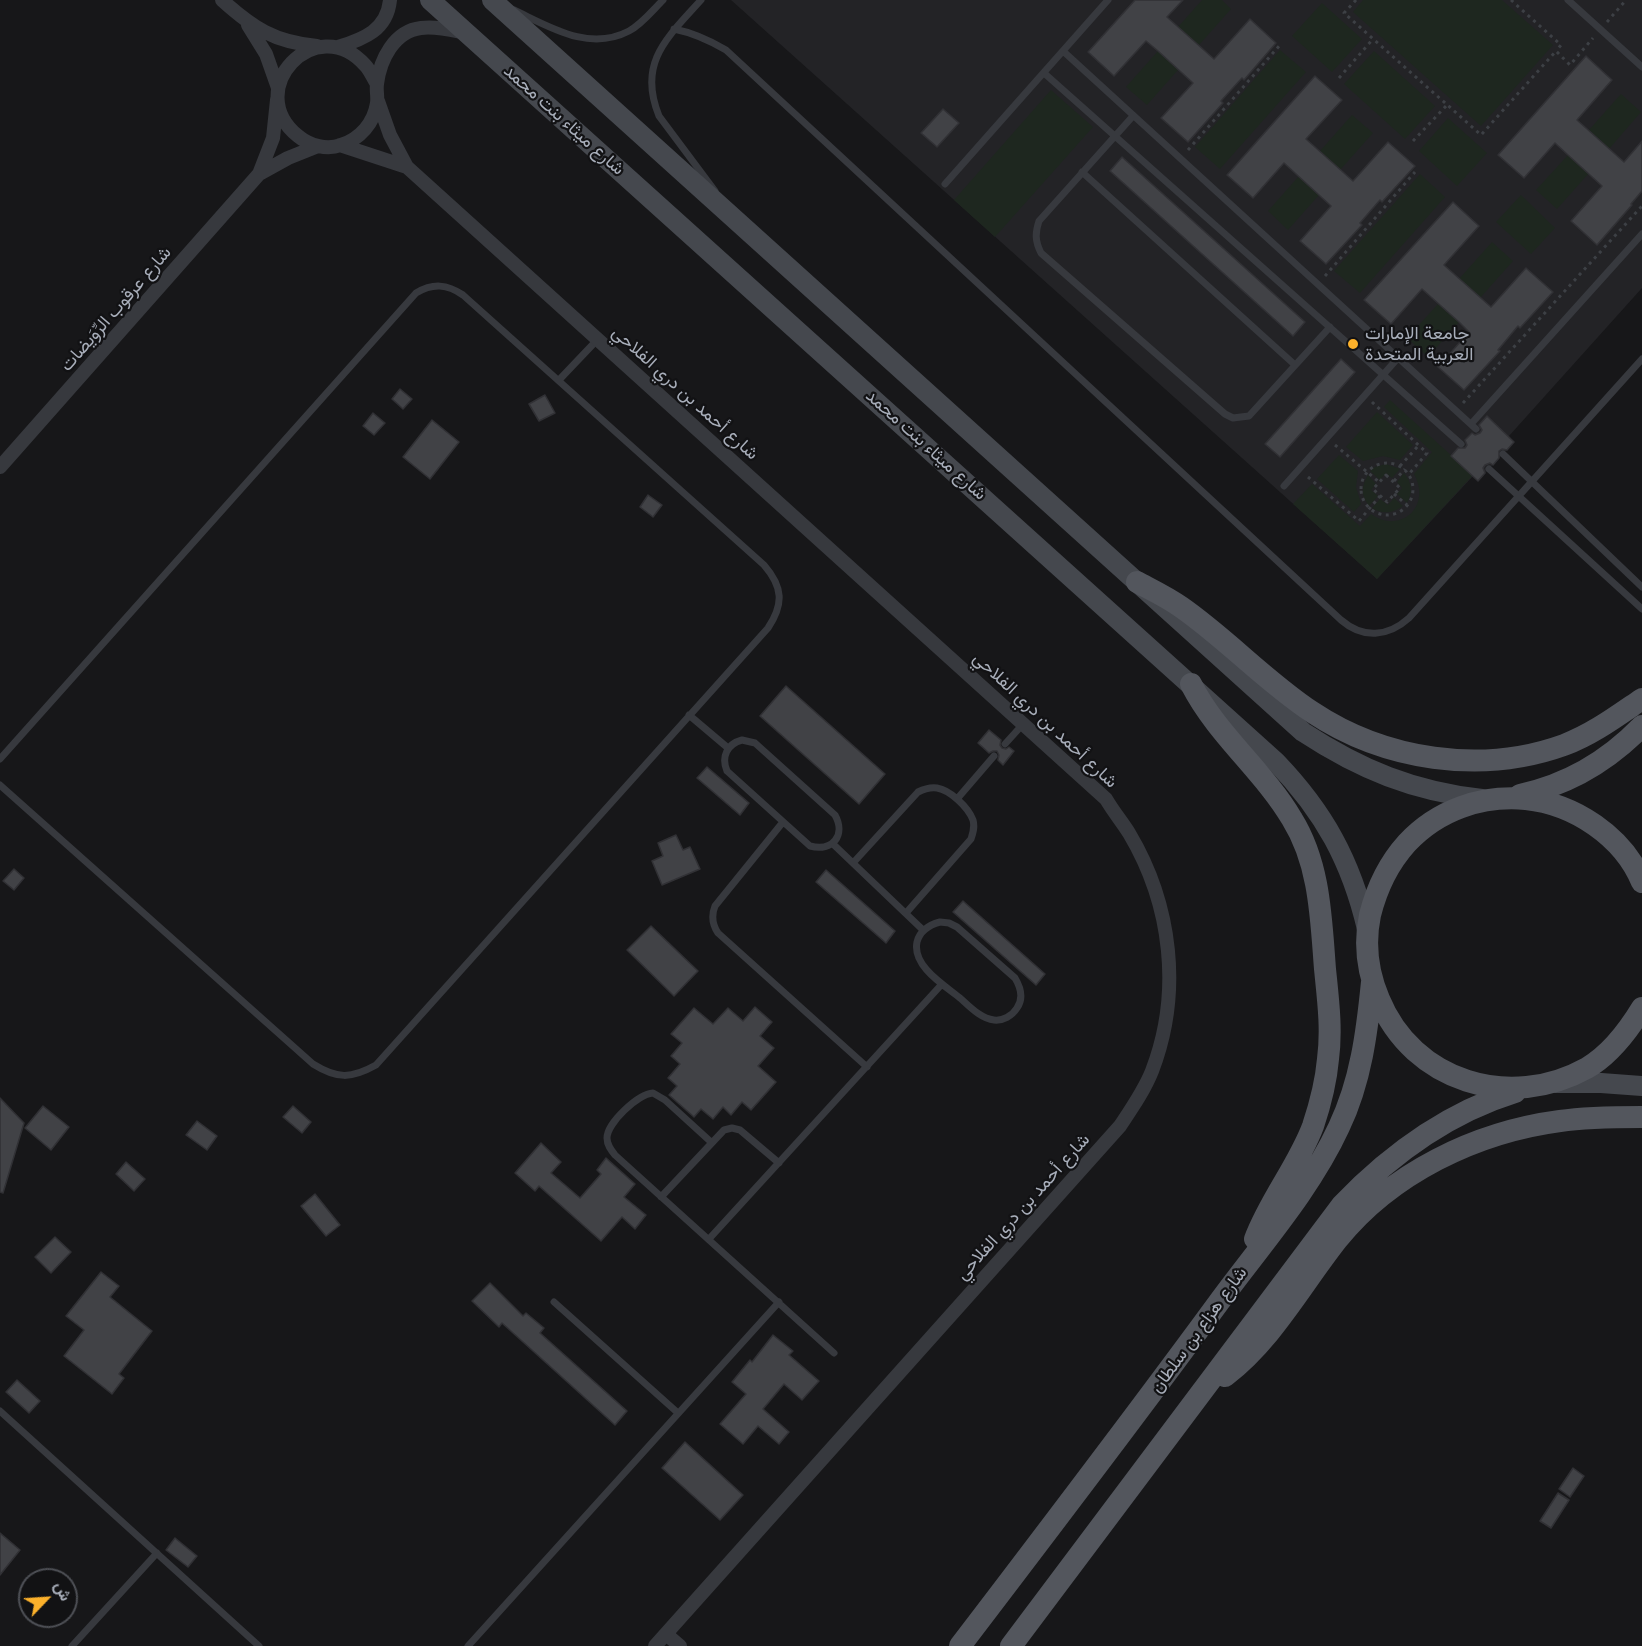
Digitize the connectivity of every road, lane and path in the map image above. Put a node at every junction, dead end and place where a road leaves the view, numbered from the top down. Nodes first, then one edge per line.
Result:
1 (222, 0) edge
2 (390, 0) edge
3 (430, 0) edge
4 (492, 0) edge
5 (663, 0) edge
6 (701, 0) edge
7 (1108, 0) edge
8 (1356, 0) edge
9 (1511, 0) edge
10 (1568, 0) edge
11 (1626, 0) edge
12 (247, 23) junction
13 (674, 29) junction
14 (1601, 30) junction
15 (466, 33) junction
16 (1373, 39) junction
17 (1280, 45) dead end
18 (324, 46) junction
19 (338, 47) junction
20 (1063, 51) junction
21 (1556, 51) junction
22 (1642, 66) edge
23 (1044, 73) junction
24 (1340, 78) dead end
25 (377, 84) junction
26 (278, 94) junction
27 (378, 101) junction
28 (1447, 105) junction
29 (1133, 116) junction
30 (1115, 136) junction
31 (1413, 141) dead end
32 (318, 146) junction
33 (340, 146) junction
34 (1180, 159) junction
35 (407, 167) junction
36 (1082, 172) junction
37 (1415, 172) dead end
38 (259, 174) junction
39 (945, 184) dead end
40 (1642, 206) edge
41 (729, 213) junction
42 (1642, 234) edge
43 (1318, 284) junction
44 (1329, 327) junction
45 (598, 339) junction
46 (1398, 358) junction
47 (1642, 359) edge
48 (1295, 366) junction
49 (1384, 375) junction
50 (559, 380) junction
51 (1365, 396) junction
52 (1456, 411) junction
53 (1326, 438) junction
54 (1461, 444) dead end
55 (1419, 445) junction
56 (1503, 454) dead end
57 (1400, 466) junction
58 (0, 467) edge
59 (1299, 469) junction
60 (1405, 469) junction
61 (1489, 469) dead end
62 (1366, 471) junction
63 (1408, 474) junction
64 (1394, 481) junction
65 (1533, 481) junction
66 (1379, 482) junction
67 (1284, 486) dead end
68 (1394, 494) junction
69 (1380, 496) junction
70 (1520, 496) junction
71 (1407, 505) junction
72 (1369, 509) junction
73 (1137, 582) junction
74 (1642, 587) edge
75 (1642, 609) edge
76 (1191, 684) junction
77 (1642, 699) edge
78 (689, 715) junction
79 (1024, 723) junction
80 (1642, 726) edge
81 (1005, 744) dead end
82 (728, 748) junction
83 (994, 756) dead end
84 (0, 759) edge
85 (0, 785) edge
86 (957, 799) junction
87 (1495, 799) junction
88 (783, 822) junction
89 (833, 844) junction
90 (853, 863) junction
91 (1642, 882) edge
92 (906, 913) junction
93 (1367, 929) junction
94 (923, 930) junction
95 (1372, 982) junction
96 (942, 984) junction
97 (1642, 1008) edge
98 (867, 1067) junction
99 (1552, 1083) junction
100 (1642, 1086) edge
101 (1530, 1088) junction
102 (1642, 1117) edge
103 (711, 1142) junction
104 (779, 1163) junction
105 (661, 1197) junction
106 (710, 1239) junction
107 (1246, 1266) junction
108 (554, 1302) dead end
109 (779, 1302) junction
110 (834, 1353) dead end
111 (1197, 1397) junction
112 (0, 1411) edge
113 (678, 1413) junction
114 (157, 1553) junction
115 (666, 1634) junction
116 (72, 1646) edge
117 (259, 1646) edge
118 (468, 1646) edge
119 (655, 1646) edge
120 (680, 1646) edge
121 (960, 1646) edge
122 (1011, 1646) edge

1 - 12 street
2 - 19 street
3 - 15 main road, شارع ميثاء بنت محمد
4 - 5 lane
4 - 41 main road
6 - 13 lane
7 - 20 lane
8 - 16 path
9 - 21 path
10 - 14 lane
11 - 14 path
12 - 18 street
12 - 26 street
13 - 41 lane
13 - 70 lane
14 - 21 path
14 - 22 lane
15 - 25 street
15 - 76 main road, شارع ميثاء بنت محمد
16 - 24 path
16 - 28 path
17 - 34 path
18 - 19 street
18 - 26 street
19 - 25 street
20 - 23 lane
20 - 29 lane
21 - 28 path
23 - 30 lane
23 - 39 lane
25 - 27 street
26 - 32 street
26 - 38 street, شارع عرقوب الرِّوَيضات
27 - 33 street
27 - 35 street, شارع أحمد بن دري الفلاحي
28 - 31 path
29 - 30 lane
29 - 34 lane
30 - 36 lane
30 - 44 lane
32 - 33 street
32 - 38 street, شارع عرقوب الرِّوَيضات
33 - 35 street, شارع أحمد بن دري الفلاحي
34 - 43 lane
35 - 45 street, شارع أحمد بن دري الفلاحي
36 - 48 lane
36 - 48 lane
37 - 43 path
38 - 58 street, شارع عرقوب الرِّوَيضات
40 - 52 path
41 - 73 main road
42 - 52 lane
43 - 46 lane
44 - 48 lane
44 - 49 lane
45 - 50 lane
45 - 79 street, شارع أحمد بن دري الفلاحي
46 - 49 lane
46 - 52 lane
47 - 65 lane
49 - 51 lane
49 - 54 lane
50 - 78 lane
50 - 84 lane
51 - 53 lane
51 - 55 path
53 - 59 lane
53 - 62 path
55 - 57 path
55 - 63 path
56 - 65 lane
57 - 60 path
57 - 62 path
59 - 67 lane
59 - 72 path
60 - 63 path
60 - 64 path
61 - 70 lane
62 - 66 path
62 - 72 path
63 - 71 path
64 - 66 path
64 - 68 path
65 - 70 lane
65 - 74 lane
66 - 69 path
68 - 69 path
68 - 71 path
69 - 72 path
70 - 75 lane
71 - 72 path
73 - 77 main road
73 - 87 main road
76 - 93 main road, شارع ميثاء بنت محمد
76 - 107 main road
78 - 82 lane
78 - 85 lane
79 - 81 lane
79 - 115 street, شارع أحمد بن دري الفلاحي
80 - 87 main road
82 - 88 lane
82 - 89 lane
83 - 86 lane
86 - 90 lane
86 - 92 lane
87 - 91 main road
87 - 93 main road
88 - 89 lane
88 - 98 lane
89 - 90 lane
90 - 92 lane
92 - 94 lane
93 - 95 main road
94 - 96 lane
94 - 96 lane
95 - 101 main road
95 - 107 main road, شارع هزاع بن سلطان
96 - 98 lane
97 - 99 main road
98 - 104 lane
99 - 100 main road
99 - 101 main road
101 - 111 main road, شارع هزاع بن سلطان
102 - 111 main road
103 - 104 lane
103 - 105 lane
103 - 105 lane
104 - 106 lane
105 - 106 lane
106 - 109 lane
107 - 121 main road, شارع هزاع بن سلطان
108 - 113 lane
109 - 110 lane
109 - 113 lane
111 - 122 main road, شارع هزاع بن سلطان
112 - 114 lane
113 - 118 lane
114 - 116 lane
114 - 117 lane
115 - 119 street, شارع أحمد بن دري الفلاحي
115 - 120 street

